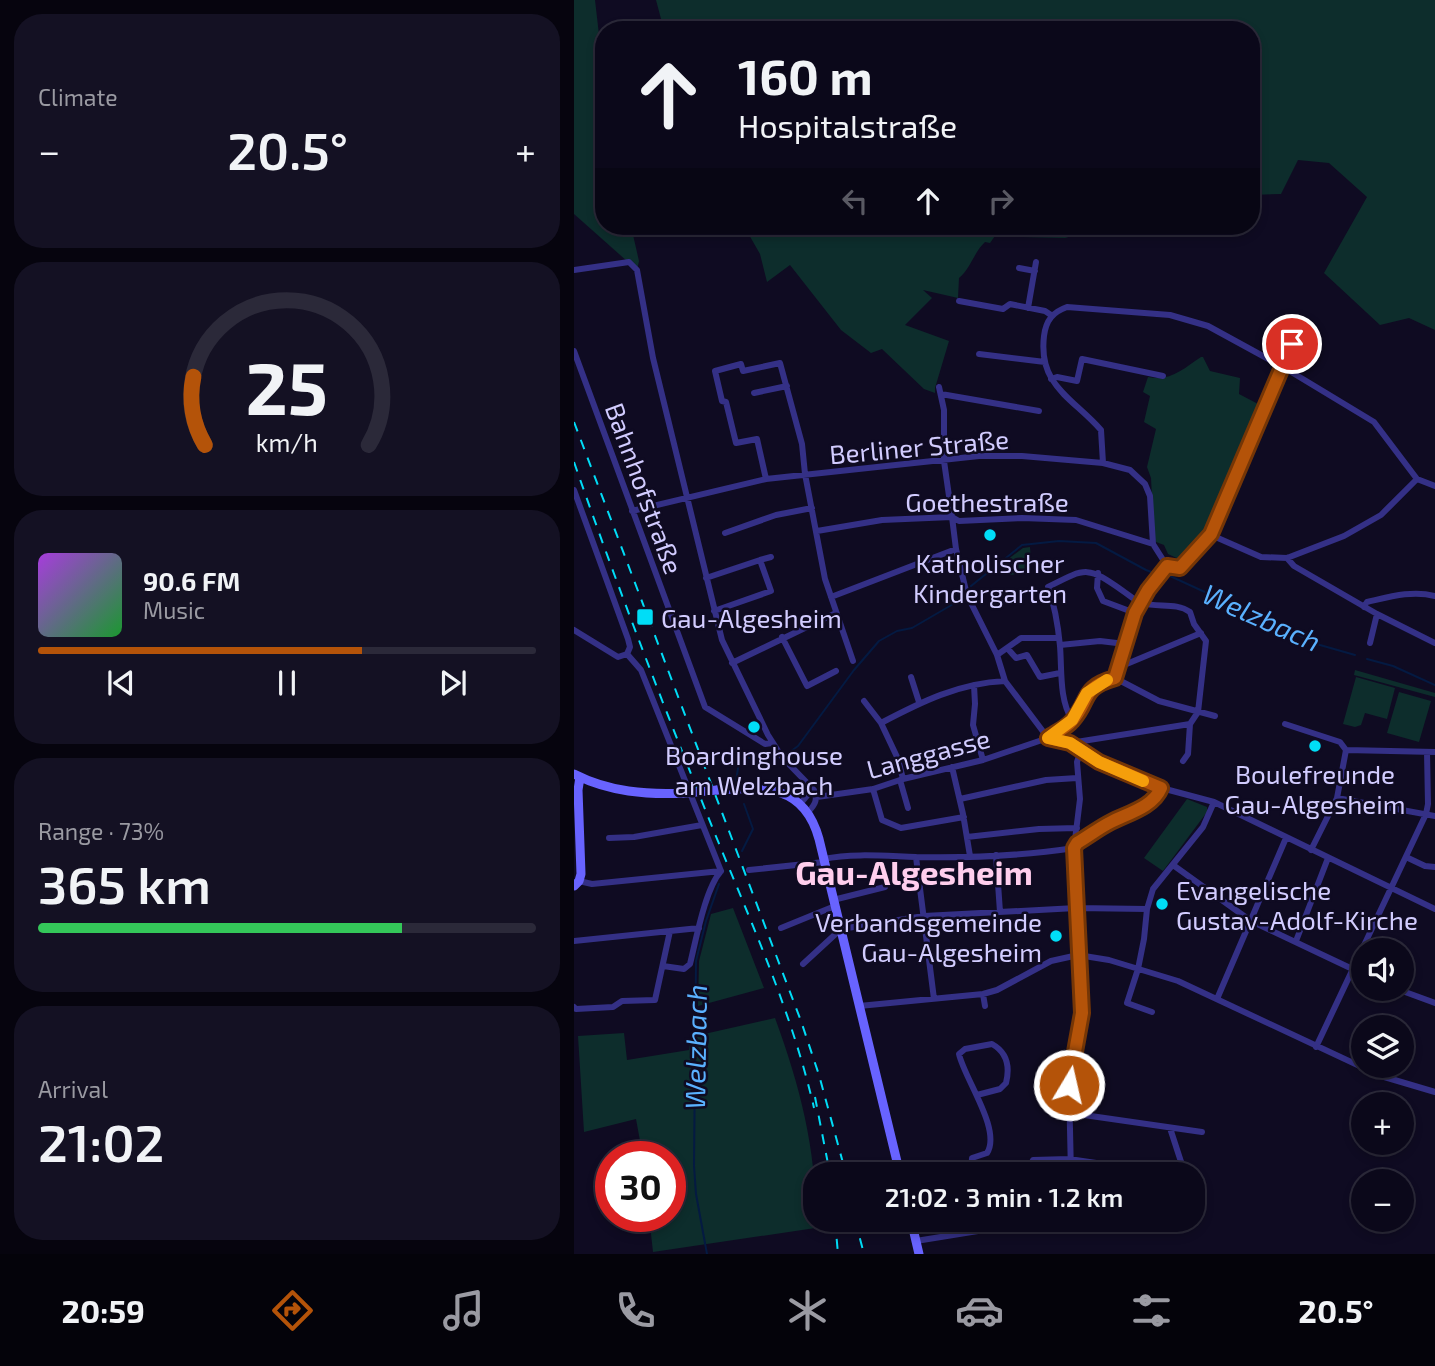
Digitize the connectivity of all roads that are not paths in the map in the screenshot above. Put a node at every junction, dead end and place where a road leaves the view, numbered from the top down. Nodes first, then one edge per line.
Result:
1 (1036, 262) dead end
2 (1019, 268) dead end
3 (574, 270) edge
4 (1035, 271) junction
5 (959, 301) dead end
6 (1028, 307) junction
7 (1051, 315) junction
8 (1297, 335) dead end
9 (574, 351) edge
10 (979, 354) dead end
11 (1045, 362) junction
12 (1283, 367) junction
13 (1163, 376) dead end
14 (1051, 379) junction
15 (787, 386) junction
16 (754, 393) dead end
17 (1039, 411) dead end
18 (944, 461) junction
19 (1103, 463) junction
20 (805, 474) junction
21 (766, 479) junction
22 (1417, 479) junction
23 (1435, 486) edge
24 (574, 490) edge
25 (688, 498) junction
26 (812, 508) junction
27 (632, 511) junction
28 (952, 517) junction
29 (817, 531) junction
30 (725, 533) dead end
31 (1211, 534) junction
32 (1153, 544) junction
33 (956, 549) junction
34 (771, 556) dead end
35 (1287, 558) junction
36 (760, 560) junction
37 (1167, 566) junction
38 (1098, 573) junction
39 (706, 579) junction
40 (1435, 596) edge
41 (831, 597) junction
42 (1140, 603) junction
43 (1364, 607) junction
44 (714, 611) junction
45 (836, 613) junction
46 (1135, 613) junction
47 (1377, 614) junction
48 (574, 630) edge
49 (1201, 633) junction
50 (782, 637) junction
51 (1059, 641) junction
52 (1125, 643) junction
53 (1370, 643) dead end
54 (1435, 643) edge
55 (1008, 649) junction
56 (627, 654) junction
57 (997, 655) junction
58 (853, 661) dead end
59 (732, 663) junction
60 (1117, 668) junction
61 (835, 671) dead end
62 (1060, 673) junction
63 (911, 677) dead end
64 (1115, 678) junction
65 (1005, 681) junction
66 (974, 685) junction
67 (864, 701) dead end
68 (919, 702) junction
69 (1198, 712) junction
70 (1215, 716) dead end
71 (1072, 720) junction
72 (881, 723) junction
73 (1190, 724) junction
74 (1285, 724) dead end
75 (1048, 738) junction
76 (772, 743) junction
77 (1070, 743) junction
78 (1081, 750) junction
79 (1346, 750) junction
80 (1431, 752) edge
81 (983, 760) junction
82 (1183, 761) dead end
83 (952, 767) junction
84 (577, 776) edge
85 (1077, 778) junction
86 (901, 780) junction
87 (592, 782) junction
88 (811, 786) junction
89 (1161, 788) junction
90 (873, 789) junction
91 (817, 797) junction
92 (1337, 797) junction
93 (960, 799) junction
94 (1214, 802) junction
95 (579, 803) junction
96 (800, 804) junction
97 (908, 808) dead end
98 (808, 812) junction
99 (1426, 814) junction
100 (1435, 816) edge
101 (964, 817) junction
102 (702, 825) junction
103 (1077, 828) junction
104 (967, 837) junction
105 (609, 838) dead end
106 (1286, 838) junction
107 (1074, 848) junction
108 (1311, 850) junction
109 (996, 855) junction
110 (970, 856) junction
111 (916, 857) junction
112 (1328, 858) junction
113 (1406, 858) junction
114 (824, 860) junction
115 (1173, 865) junction
116 (1435, 867) edge
117 (749, 870) dead end
118 (721, 871) junction
119 (577, 883) edge
120 (885, 887) dead end
121 (1391, 888) junction
122 (834, 903) junction
123 (1076, 908) junction
124 (1147, 909) junction
125 (1435, 909) edge
126 (1000, 912) junction
127 (924, 916) junction
128 (1251, 920) junction
129 (699, 928) junction
130 (780, 928) dead end
131 (841, 929) junction
132 (670, 931) junction
133 (1367, 938) edge
134 (574, 941) edge
135 (1296, 941) junction
136 (1078, 955) junction
137 (803, 964) dead end
138 (663, 966) junction
139 (1351, 968) edge
140 (1138, 969) junction
141 (1351, 970) edge
142 (983, 993) junction
143 (1414, 995) edge
144 (934, 999) junction
145 (1217, 999) junction
146 (1435, 1003) edge
147 (859, 1006) junction
148 (985, 1006) dead end
149 (574, 1007) edge
150 (1152, 1012) dead end
151 (1316, 1046) junction
152 (1435, 1092) edge
153 (977, 1095) junction
154 (1070, 1114) junction
155 (1170, 1128) junction
156 (1202, 1132) dead end
157 (1069, 1159) junction
158 (897, 1162) edge
159 (972, 1162) edge
160 (1032, 1162) edge
161 (1069, 1162) edge
162 (1089, 1162) edge
163 (1181, 1162) edge
164 (914, 1232) edge
165 (972, 1232) edge
166 (916, 1241) junction
167 (919, 1254) edge

1 - 4 street
2 - 4 street
3 - 25 street
4 - 6 street
5 - 6 street
6 - 7 street
7 - 11 street
7 - 12 street
8 - 12 street
9 - 27 street, Bahnhofstraße
10 - 11 street
11 - 14 street
12 - 22 street
12 - 31 street
13 - 14 street
14 - 19 street
15 - 16 street
15 - 20 street
15 - 21 street
17 - 18 street
18 - 19 street, Berliner Straße
18 - 20 street, Berliner Straße
18 - 28 street
19 - 32 street, Berliner Straße
20 - 21 street, Berliner Straße
20 - 26 street
21 - 25 street, Berliner Straße
22 - 23 street
22 - 35 street
24 - 56 street
25 - 27 street, Berliner Straße
25 - 39 street
26 - 29 street
26 - 30 street
27 - 76 street, Bahnhofstraße
28 - 29 street, Goethestraße
28 - 32 street, Goethestraße
28 - 33 street
29 - 41 street
31 - 35 street
31 - 37 street
32 - 37 street, Berliner Straße
33 - 41 street
33 - 57 street
34 - 36 street
35 - 43 street
36 - 39 street
36 - 44 street
37 - 42 street
38 - 42 street
38 - 46 street
38 - 51 street
39 - 44 street
40 - 43 street
41 - 45 street
42 - 46 street
42 - 49 street
43 - 47 street
44 - 59 street
45 - 50 street
45 - 58 street
46 - 52 street
47 - 53 street
47 - 54 street
48 - 56 street
49 - 60 street
49 - 69 street
50 - 59 street
50 - 61 street
51 - 52 street
51 - 55 street
51 - 62 street
52 - 60 street
55 - 57 street
55 - 62 street
56 - 102 street
57 - 65 street
59 - 76 street
60 - 64 street
62 - 71 street
63 - 68 street
64 - 69 street
64 - 71 street
65 - 66 street
65 - 75 street
66 - 68 street
66 - 81 street
67 - 72 street
68 - 72 street
69 - 70 street
69 - 73 street
71 - 75 street
72 - 86 street
73 - 77 street
73 - 82 street
74 - 79 street
75 - 77 street
75 - 81 street, Langgasse
76 - 88 street, Bahnhofstraße
77 - 78 street
78 - 85 street
78 - 89 street
79 - 80 street
79 - 92 street
80 - 99 street
81 - 83 street, Langgasse
83 - 86 street, Langgasse
83 - 93 street
84 - 87 main road
84 - 95 main road
85 - 93 street
85 - 103 street
86 - 90 street, Langgasse
86 - 97 street
87 - 95 main road
87 - 96 main road, bridge
88 - 91 street, Bahnhofstraße
88 - 96 street
89 - 94 street
89 - 107 street
90 - 91 street, Langgasse
90 - 101 street
91 - 98 street
92 - 99 street
92 - 108 street
93 - 101 street
94 - 106 street
94 - 115 street
95 - 119 main road
96 - 98 main road
98 - 114 main road
99 - 100 street
99 - 113 street
101 - 104 street
102 - 105 street
102 - 118 street
103 - 104 street
103 - 107 street
104 - 110 street
106 - 108 street
106 - 128 street
107 - 109 street
107 - 123 street
108 - 112 street
109 - 110 street
109 - 126 street
110 - 111 street
111 - 114 street
111 - 127 street
112 - 121 street
112 - 135 street
113 - 116 street
113 - 121 street
114 - 117 street
114 - 122 main road
115 - 124 street
115 - 128 street
118 - 119 street
118 - 129 street
120 - 122 street
121 - 125 street
121 - 133 street
122 - 130 street
122 - 131 main road
123 - 124 street
123 - 126 street
123 - 136 street
124 - 140 street
126 - 127 street
127 - 131 street
127 - 144 street
128 - 135 street
128 - 145 street
129 - 132 street
129 - 138 street
131 - 137 street
131 - 147 main road
132 - 134 street
132 - 138 street
135 - 139 street
136 - 140 street
136 - 142 street
136 - 154 street
138 - 149 street
140 - 145 street
140 - 150 street
141 - 151 street
142 - 144 street
142 - 148 street
143 - 146 street
144 - 147 street
145 - 151 street
147 - 158 main road
151 - 152 street
153 - 153 street
153 - 159 street
154 - 155 street
154 - 157 street
155 - 156 street
155 - 163 street
157 - 160 street
157 - 161 street
157 - 162 street
164 - 166 main road
165 - 166 street
166 - 167 main road

